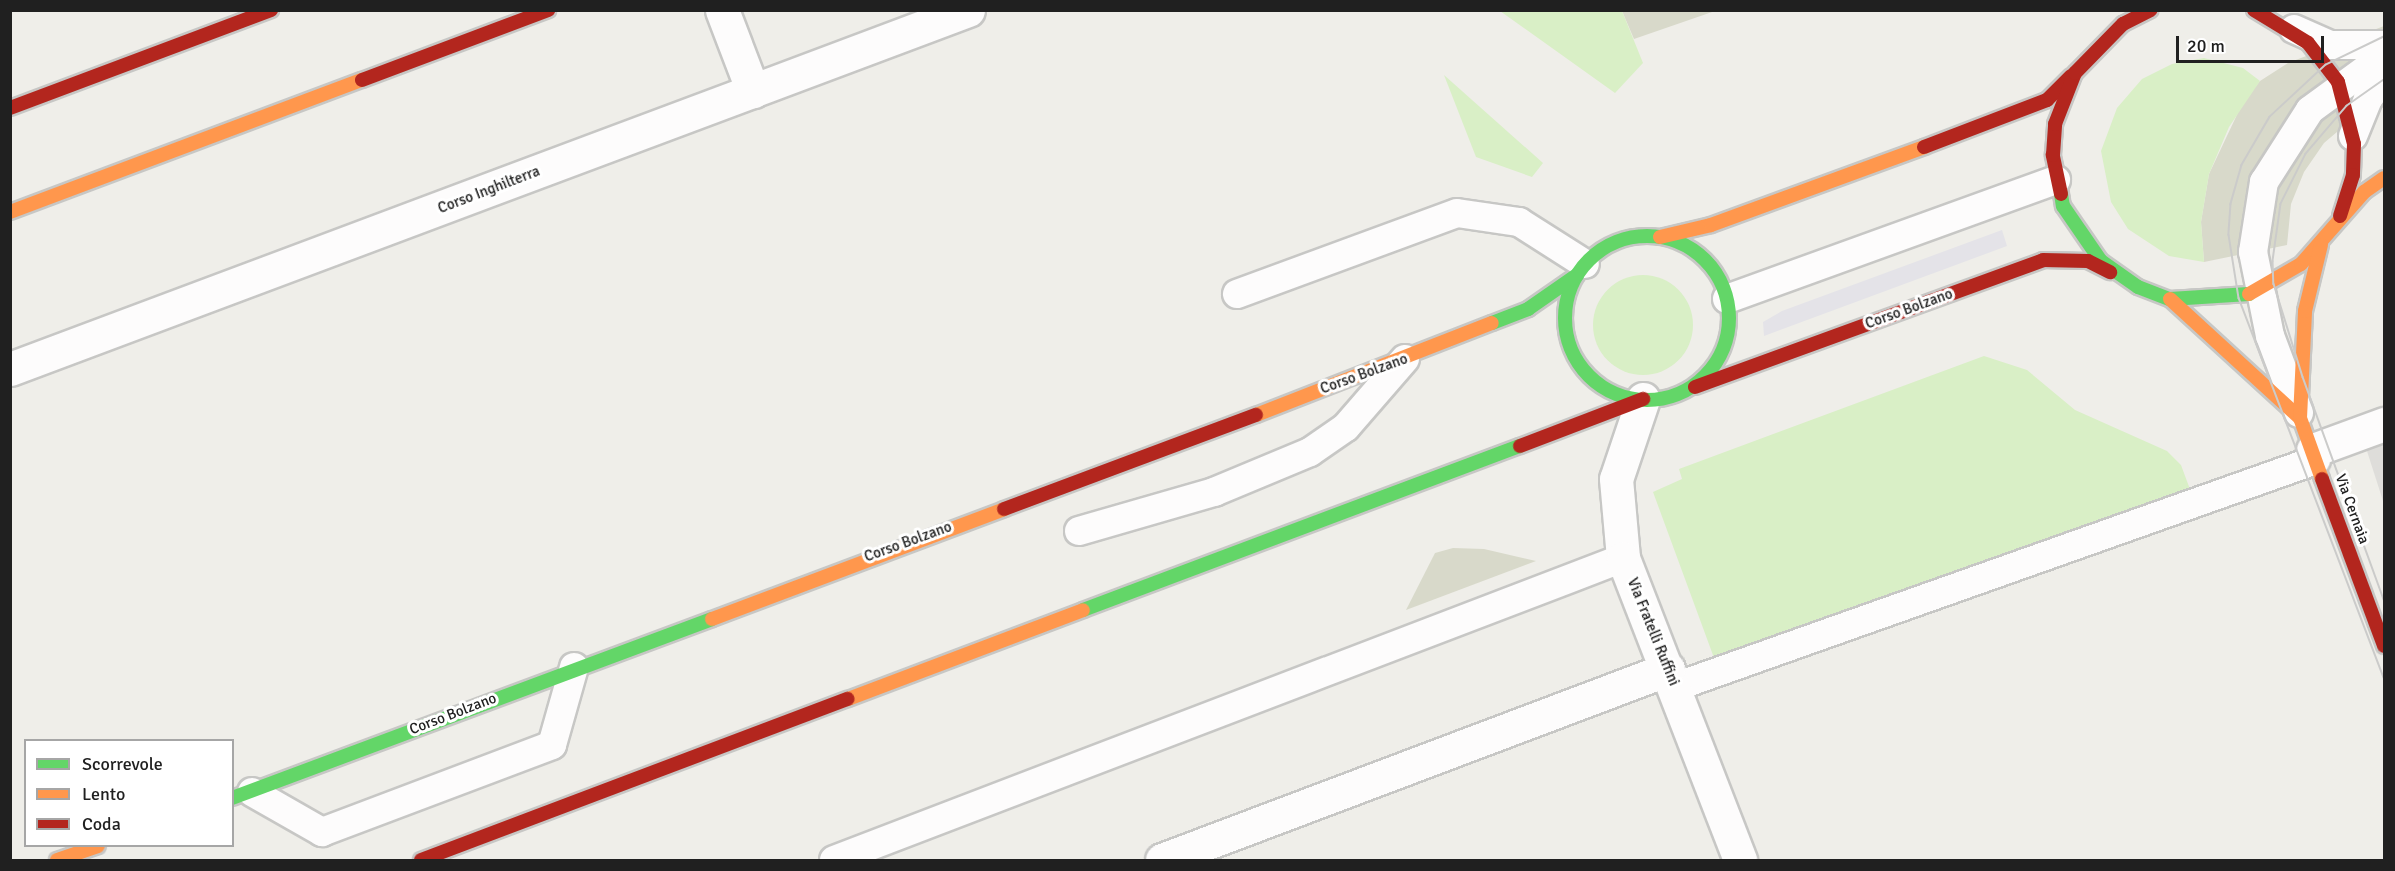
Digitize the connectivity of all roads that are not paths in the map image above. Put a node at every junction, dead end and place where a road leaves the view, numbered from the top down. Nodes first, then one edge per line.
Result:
1 (271, 10) edge
2 (548, 10) edge
3 (722, 10) edge
4 (968, 10) edge
5 (2151, 10) edge
6 (2254, 10) edge
7 (2280, 21) junction
8 (2385, 45) edge
9 (2385, 56) edge
10 (2075, 73) junction
11 (2385, 77) edge
12 (2340, 88) junction
13 (753, 91) junction
14 (10, 108) edge
15 (2353, 136) junction
16 (2385, 178) edge
17 (2056, 180) junction
18 (10, 212) edge
19 (2337, 223) junction
20 (1660, 237) junction
21 (2322, 243) junction
22 (1581, 270) junction
23 (2138, 287) junction
24 (2260, 290) junction
25 (1237, 294) dead end
26 (1727, 299) junction
27 (2170, 299) junction
28 (1405, 359) junction
29 (10, 369) edge
30 (1679, 393) junction
31 (1643, 399) junction
32 (2300, 418) junction
33 (2385, 424) edge
34 (2315, 455) junction
35 (1079, 531) dead end
36 (1623, 558) junction
37 (2385, 646) edge
38 (574, 667) junction
39 (1671, 678) junction
40 (242, 795) edge
41 (95, 847) edge
42 (105, 847) edge
43 (57, 861) edge
44 (111, 861) edge
45 (421, 861) edge
46 (834, 861) edge
47 (1162, 861) edge
48 (1740, 861) edge

1 - 14 street
2 - 18 street
3 - 13 street
4 - 13 street, Corso Inghilterra
5 - 10 street
6 - 7 street
7 - 8 lane
7 - 12 street
9 - 12 lane
10 - 17 street
10 - 20 street
11 - 15 lane
12 - 15 street
12 - 24 lane
13 - 29 street, Corso Inghilterra
15 - 19 street
16 - 19 street
17 - 23 street
17 - 26 lane
19 - 21 street
20 - 22 street
20 - 26 street
21 - 24 street
21 - 32 street, Via Cernaia
22 - 25 lane
22 - 28 street, Corso Bolzano
22 - 31 street
23 - 27 street
23 - 30 street, Corso Bolzano
24 - 27 street
24 - 32 lane
26 - 30 street
27 - 32 street, Via Cernaia
28 - 35 lane
28 - 38 street, Corso Bolzano
30 - 31 street
31 - 36 street, Via Fratelli Ruffini
31 - 45 street
32 - 34 street, Via Cernaia
33 - 34 street
34 - 37 street, Via Cernaia
34 - 39 lane
36 - 39 street, Via Fratelli Ruffini
36 - 46 lane
38 - 40 street, Corso Bolzano
38 - 40 lane
39 - 47 street
39 - 48 street, Via Fratelli Ruffini
41 - 43 street
42 - 44 street

